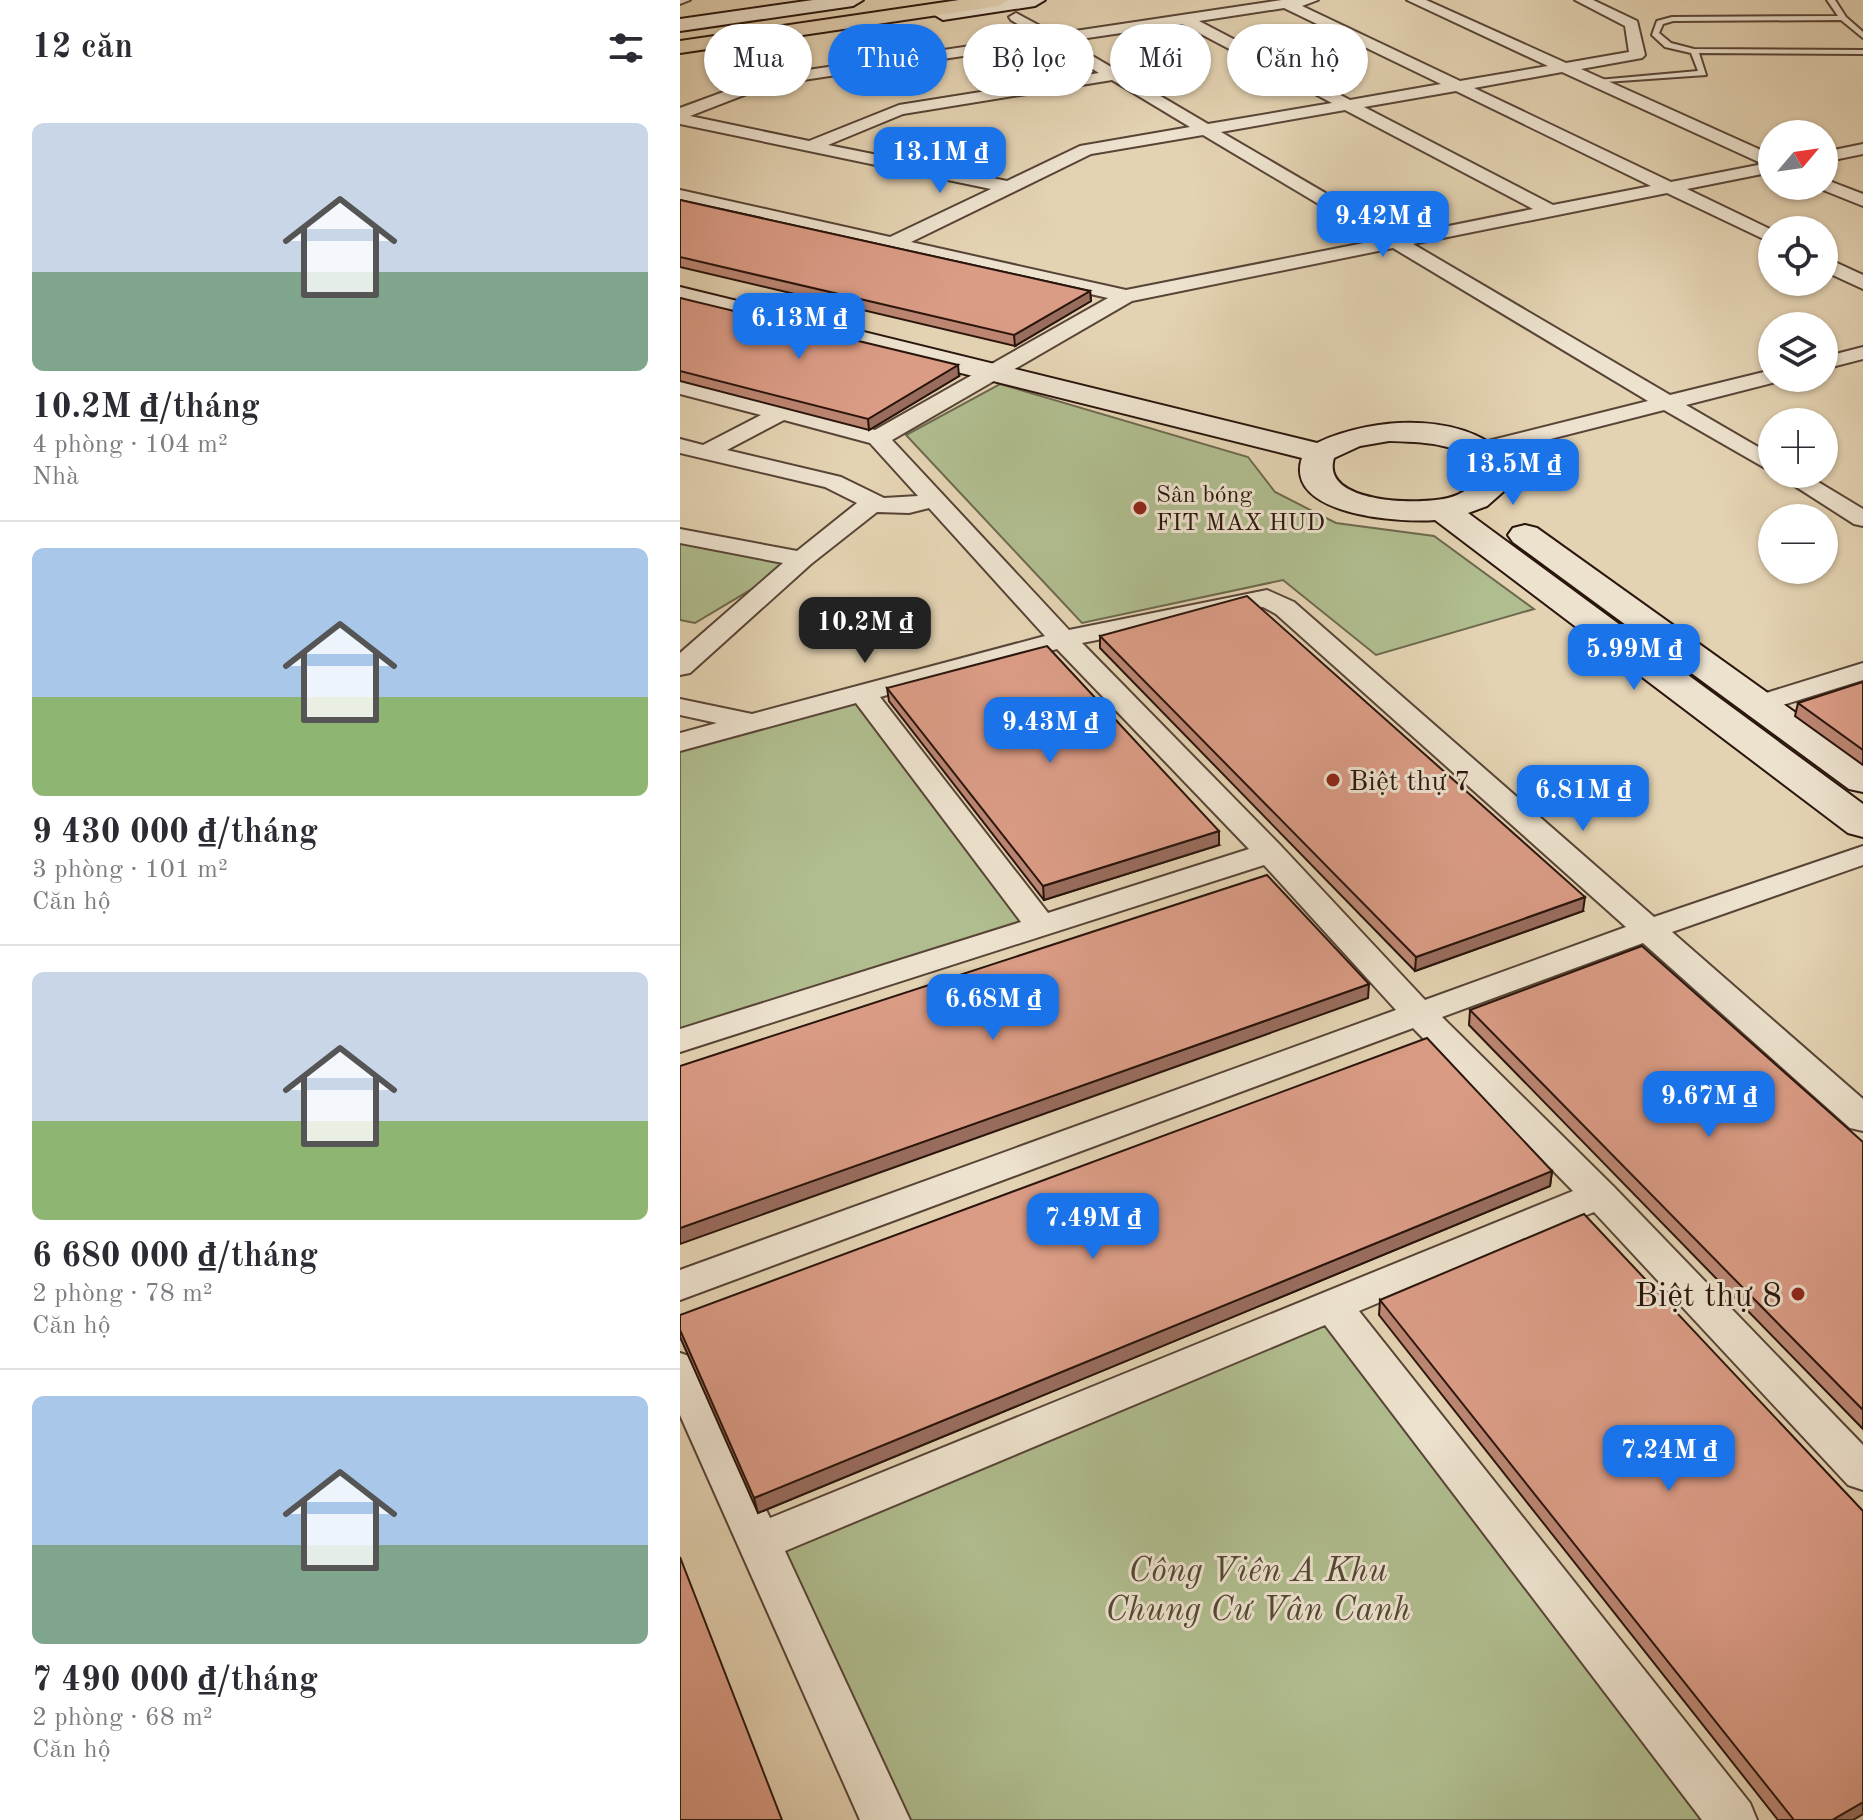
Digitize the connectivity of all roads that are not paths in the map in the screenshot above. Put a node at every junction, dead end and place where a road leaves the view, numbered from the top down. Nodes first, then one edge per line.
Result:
1 (853, 0) edge
2 (888, 0) edge
3 (999, 0) edge
4 (1035, 0) edge
5 (1311, 0) edge
6 (1414, 0) edge
7 (1582, 0) edge
8 (1831, 0) edge
9 (1287, 4) junction
10 (1016, 17) dead end
11 (1843, 18) junction
12 (1184, 19) junction
13 (1028, 24) edge
14 (680, 27) edge
15 (1094, 32) edge
16 (1863, 36) edge
17 (680, 50) edge
18 (1694, 51) junction
19 (963, 52) edge
20 (1863, 52) edge
21 (1560, 68) junction
22 (1110, 76) edge
23 (1591, 81) junction
24 (1459, 86) junction
25 (1150, 96) edge
26 (1347, 105) junction
27 (680, 116) edge
28 (1206, 129) junction
29 (810, 146) junction
30 (1863, 149) edge
31 (1838, 154) edge
32 (1758, 158) edge
33 (1758, 167) edge
34 (1004, 186) junction
35 (1671, 187) junction
36 (1838, 190) edge
37 (680, 195) edge
38 (1863, 201) edge
39 (1550, 211) junction
40 (1758, 230) edge
41 (895, 242) junction
42 (1397, 242) junction
43 (1838, 270) edge
44 (680, 277) edge
45 (1863, 283) edge
46 (680, 295) edge
47 (1126, 296) junction
48 (1863, 353) edge
49 (1838, 359) edge
50 (1007, 367) junction
51 (1838, 368) edge
52 (1851, 374) dead end
53 (1758, 380) edge
54 (680, 387) edge
55 (1668, 403) junction
56 (781, 413) junction
57 (878, 438) junction
58 (680, 446) edge
59 (1330, 447) junction
60 (1484, 449) junction
61 (704, 453) junction
62 (1758, 457) edge
63 (1811, 488) edge
64 (934, 499) junction
65 (874, 502) junction
66 (1458, 504) junction
67 (1863, 519) edge
68 (680, 536) edge
69 (802, 559) junction
70 (1063, 639) junction
71 (680, 667) edge
72 (1863, 671) edge
73 (863, 693) junction
74 (1760, 704) junction
75 (680, 707) edge
76 (754, 722) junction
77 (680, 742) edge
78 (1863, 780) edge
79 (1863, 824) edge
80 (1270, 853) junction
81 (1863, 855) edge
82 (1041, 926) junction
83 (1650, 929) junction
84 (1419, 1014) junction
85 (680, 1041) edge
86 (1863, 1119) edge
87 (1600, 1195) junction
88 (680, 1285) edge
89 (1332, 1305) junction
90 (680, 1369) edge
91 (1863, 1473) edge
92 (759, 1542) junction
93 (885, 1820) edge
94 (1732, 1820) edge

1 - 14 main road
2 - 14 main road
3 - 17 main road
4 - 17 main road
5 - 9 street
6 - 21 street
7 - 21 street
8 - 11 lane
9 - 12 street
9 - 24 street
10 - 13 street
11 - 16 lane
11 - 18 lane
12 - 15 street
12 - 26 street
18 - 20 lane
18 - 23 lane
19 - 27 street
21 - 23 street
21 - 24 street
22 - 29 street
23 - 32 street
24 - 26 street
24 - 35 street
25 - 28 street
26 - 28 street
26 - 39 street
27 - 29 street
28 - 34 street
28 - 42 street
29 - 34 street
30 - 31 street
33 - 35 street
34 - 41 street
35 - 39 street
35 - 40 street
36 - 38 street
37 - 41 street
39 - 42 street
41 - 47 street
42 - 47 street
42 - 55 street
43 - 45 street
44 - 50 main road
46 - 50 main road
47 - 50 street
48 - 49 street
50 - 57 street
50 - 59 main road
51 - 52 street
53 - 55 street
54 - 56 street
55 - 60 street
55 - 62 street
56 - 57 street
56 - 61 street
57 - 64 street
58 - 61 street
59 - 60 main road
59 - 66 main road
60 - 66 main road
61 - 65 street
63 - 67 street
64 - 65 street
64 - 70 street
65 - 69 street
66 - 74 main road
66 - 79 main road
68 - 69 street
69 - 71 street
70 - 73 street
70 - 80 street
70 - 83 street
72 - 74 street
73 - 76 street
73 - 82 street
74 - 78 main road
75 - 76 street
76 - 77 street
80 - 82 street
80 - 84 street
81 - 83 street
82 - 85 street
83 - 84 street
83 - 86 street
84 - 87 street
84 - 88 street
87 - 89 street
87 - 91 street
89 - 92 street
89 - 94 street
90 - 92 street
92 - 93 street

